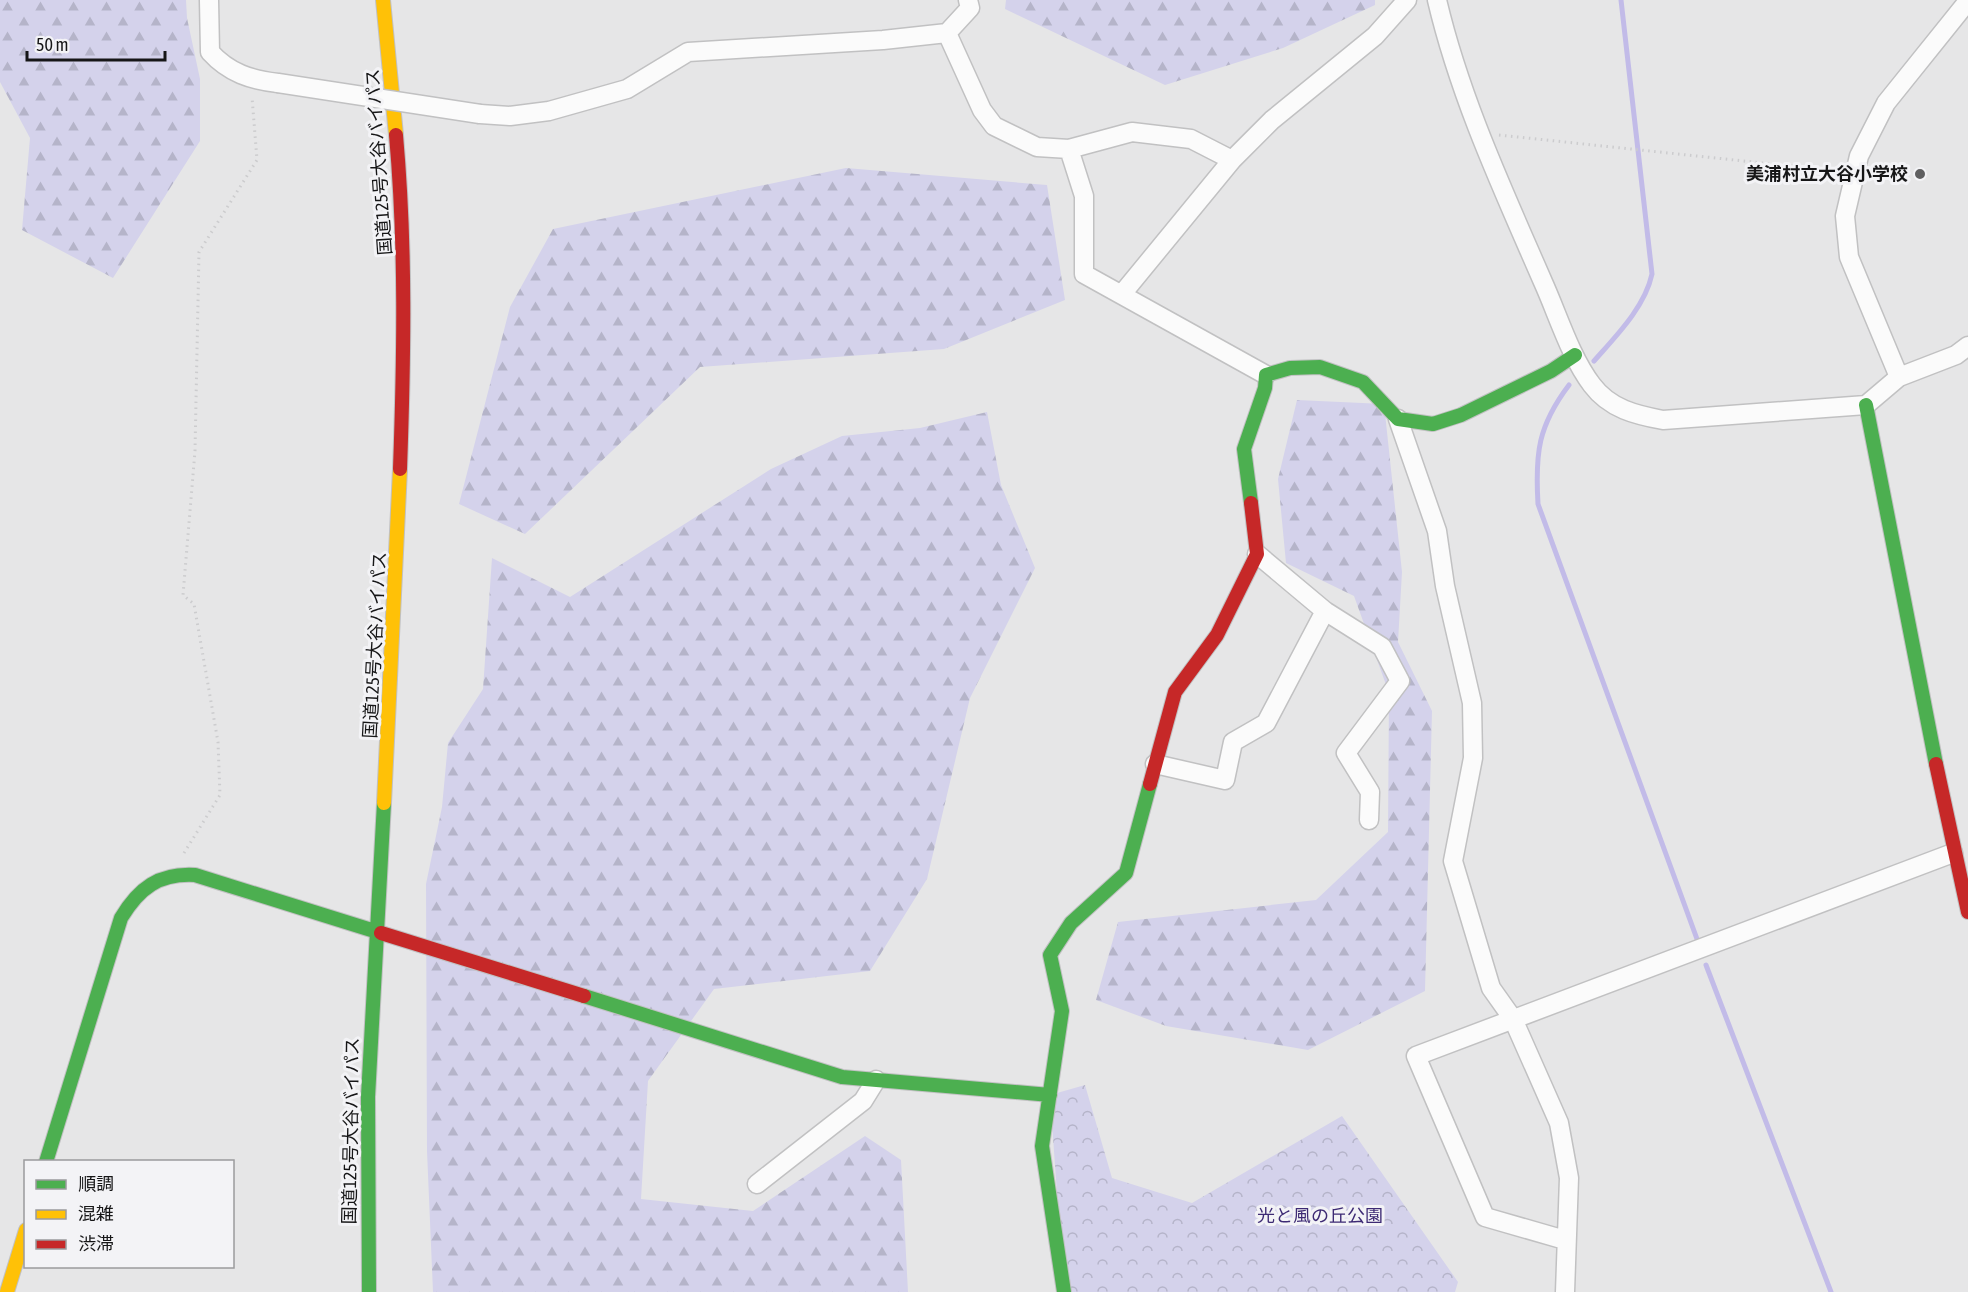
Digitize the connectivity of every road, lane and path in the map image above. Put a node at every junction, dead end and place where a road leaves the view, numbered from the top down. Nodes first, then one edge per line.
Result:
1 (209, 0) edge
2 (383, 0) edge
3 (969, 0) edge
4 (1407, 0) edge
5 (1437, 0) edge
6 (1968, 1) edge
7 (947, 33) junction
8 (251, 80) junction
9 (1480, 133) junction
10 (1069, 149) junction
11 (1232, 160) junction
12 (1855, 173) junction
13 (1122, 294) junction
14 (1968, 346) edge
15 (1575, 355) junction
16 (1266, 375) junction
17 (1899, 377) junction
18 (1866, 405) junction
19 (1398, 419) junction
20 (1257, 554) junction
21 (1325, 611) junction
22 (1155, 764) junction
23 (1369, 820) dead end
24 (1953, 852) junction
25 (171, 874) junction
26 (1968, 912) edge
27 (377, 931) junction
28 (1513, 1019) junction
29 (876, 1080) junction
30 (1050, 1095) junction
31 (46, 1160) edge
32 (757, 1184) dead end
33 (24, 1237) edge
34 (1565, 1240) junction
35 (7, 1292) edge
36 (369, 1292) edge
37 (1064, 1292) edge
38 (1565, 1292) edge

1 - 8 street
2 - 27 main road, 国道125号大谷バイパス
3 - 7 street
4 - 11 street
5 - 9 street
6 - 12 street
7 - 8 street, bridge
7 - 10 street
8 - 25 path
9 - 12 path
9 - 15 street
10 - 11 street
10 - 13 street
11 - 13 street
12 - 17 street
13 - 16 street
14 - 17 street
15 - 18 street
15 - 19 main road
16 - 19 main road
16 - 20 main road
17 - 18 street
18 - 24 main road
19 - 28 street
20 - 21 street
20 - 22 main road
21 - 22 street
21 - 23 street
22 - 30 main road
24 - 26 main road
24 - 28 street
25 - 27 main road
25 - 31 main road
27 - 29 main road
27 - 36 main road, 国道125号大谷バイパス
28 - 34 street
28 - 34 street
29 - 30 main road
29 - 32 street
30 - 37 main road
33 - 35 main road
34 - 38 street

